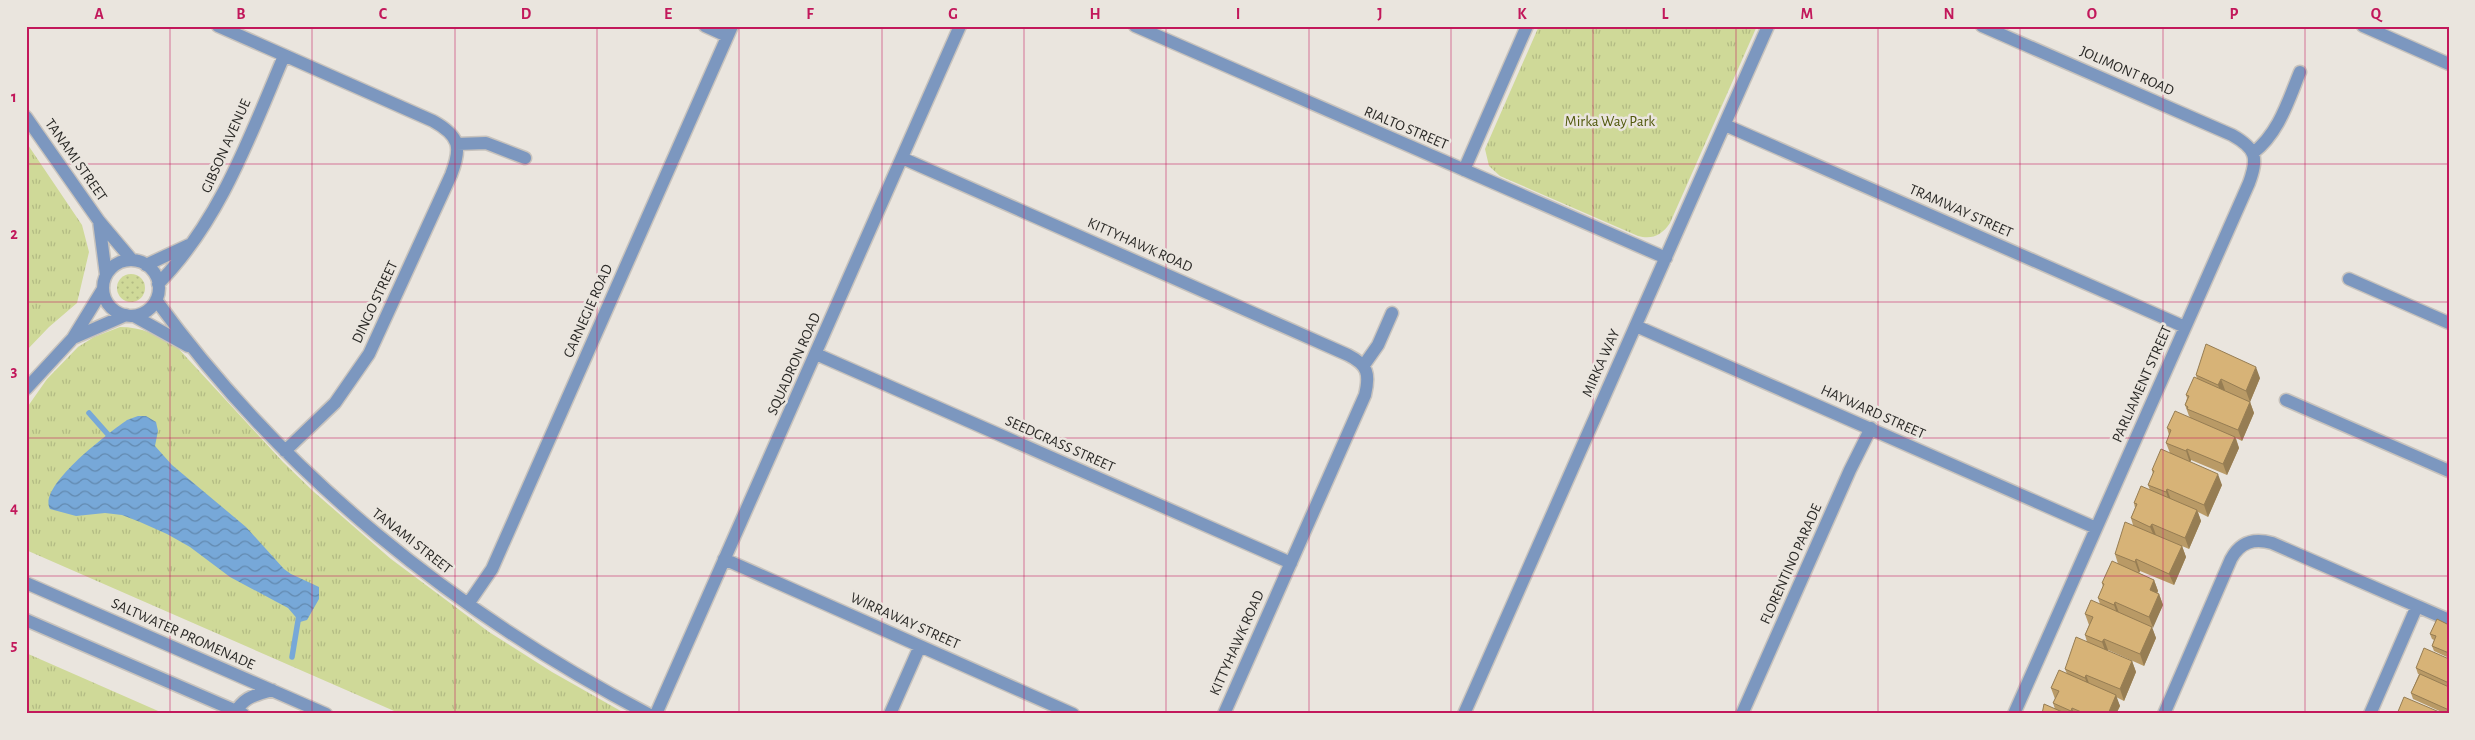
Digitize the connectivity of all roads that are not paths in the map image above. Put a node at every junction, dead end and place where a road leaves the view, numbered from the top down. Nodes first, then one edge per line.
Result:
1 (218, 26) edge
2 (705, 26) edge
3 (960, 26) edge
4 (1135, 26) edge
5 (1527, 26) edge
6 (1768, 26) edge
7 (1982, 26) edge
8 (2363, 26) edge
9 (730, 31) edge
10 (284, 56) junction
11 (2449, 64) edge
12 (2300, 72) dead end
13 (26, 117) edge
14 (1725, 125) junction
15 (457, 144) junction
16 (2253, 153) junction
17 (525, 158) dead end
18 (902, 158) junction
19 (1464, 170) junction
20 (99, 221) junction
21 (189, 245) junction
22 (1666, 258) junction
23 (132, 260) junction
24 (146, 265) junction
25 (106, 275) junction
26 (2349, 279) dead end
27 (158, 284) junction
28 (103, 289) junction
29 (156, 300) junction
30 (1392, 313) dead end
31 (130, 316) junction
32 (2449, 323) edge
33 (1636, 326) junction
34 (2185, 327) junction
35 (73, 338) junction
36 (193, 348) junction
37 (816, 354) junction
38 (1364, 365) junction
39 (26, 389) edge
40 (2286, 400) dead end
41 (1871, 428) junction
42 (285, 451) junction
43 (2449, 471) edge
44 (2096, 528) junction
45 (724, 559) junction
46 (1291, 563) junction
47 (26, 583) edge
48 (468, 604) junction
49 (2417, 606) junction
50 (26, 620) edge
51 (2449, 620) edge
52 (920, 646) junction
53 (272, 690) junction
54 (238, 713) edge
55 (326, 714) edge
56 (648, 714) edge
57 (656, 714) edge
58 (890, 714) edge
59 (1073, 714) edge
60 (1224, 714) edge
61 (1464, 714) edge
62 (1742, 714) edge
63 (2014, 714) edge
64 (2164, 714) edge
65 (2370, 714) edge

1 - 10 street
2 - 9 street
3 - 18 street, SQUADRON ROAD
4 - 19 street, RIALTO STREET
5 - 19 street
6 - 14 street, MIRKA WAY
7 - 16 street, JOLIMONT ROAD
8 - 11 street
9 - 48 street, CARNEGIE ROAD
10 - 15 street
10 - 21 street, GIBSON AVENUE
12 - 16 street
13 - 20 street, TANAMI STREET
14 - 22 street, MIRKA WAY
14 - 34 street, TRAMWAY STREET
15 - 17 street
15 - 42 street, DINGO STREET
16 - 34 street, PARLIAMENT STREET
18 - 37 street, SQUADRON ROAD
18 - 38 street, KITTYHAWK ROAD
19 - 22 street, RIALTO STREET
20 - 23 street, TANAMI STREET
20 - 25 street, TANAMI STREET
21 - 24 street, GIBSON AVENUE
21 - 27 street, GIBSON AVENUE
22 - 33 street, MIRKA WAY
23 - 24 street
23 - 25 street
24 - 27 street
25 - 28 street
26 - 32 street
27 - 29 street
28 - 31 street
28 - 35 street
29 - 31 street
29 - 36 street, TANAMI STREET
30 - 38 street
31 - 35 street
31 - 36 street, TANAMI STREET
33 - 41 street, HAYWARD STREET
33 - 61 street, MIRKA WAY
34 - 44 street, PARLIAMENT STREET
35 - 39 street
36 - 42 street, TANAMI STREET
37 - 45 street, SQUADRON ROAD
37 - 46 street, SEEDGRASS STREET
38 - 46 street, KITTYHAWK ROAD
40 - 43 street
41 - 44 street, HAYWARD STREET
41 - 62 street, FLORENTINO PARADE
42 - 48 street, TANAMI STREET
44 - 63 street, PARLIAMENT STREET
45 - 52 street, WIRRAWAY STREET
45 - 57 street, SQUADRON ROAD
46 - 60 street, KITTYHAWK ROAD
47 - 53 street, SALTWATER PROMENADE
48 - 56 street, TANAMI STREET
49 - 51 street
49 - 64 street
49 - 65 street
50 - 54 street
52 - 58 street
52 - 59 street, WIRRAWAY STREET
53 - 54 street
53 - 55 street, SALTWATER PROMENADE

